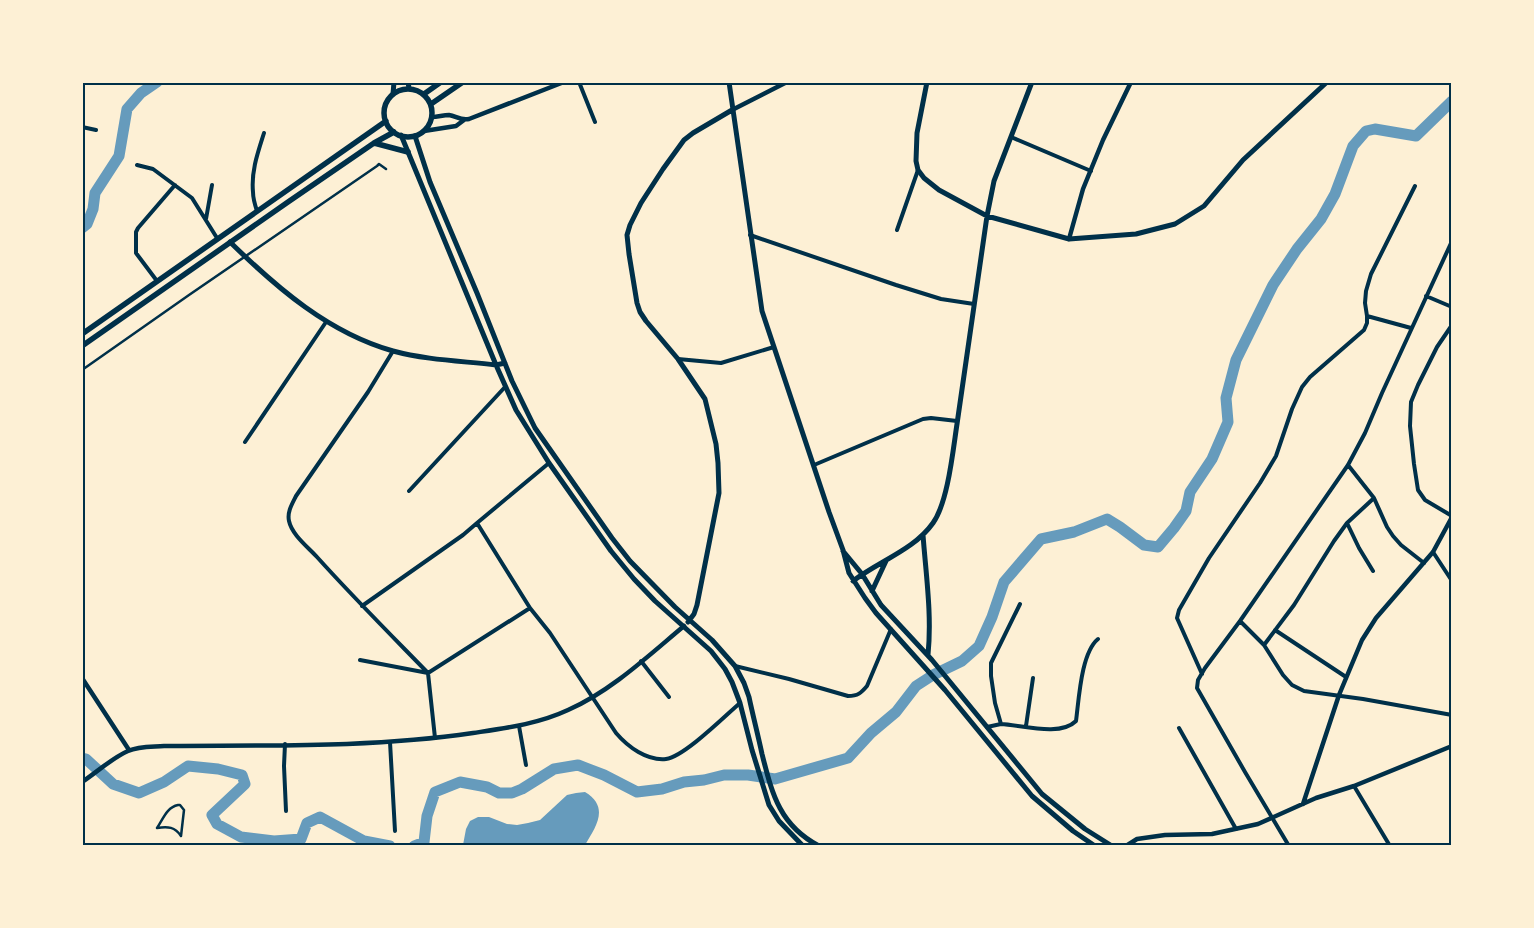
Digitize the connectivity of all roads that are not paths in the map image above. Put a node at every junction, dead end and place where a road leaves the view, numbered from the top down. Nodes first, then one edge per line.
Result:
1 (394, 82) edge
2 (441, 82) edge
3 (463, 82) edge
4 (564, 82) edge
5 (579, 82) edge
6 (729, 82) edge
7 (787, 82) edge
8 (928, 82) edge
9 (1032, 82) edge
10 (1131, 82) edge
11 (1327, 82) edge
12 (409, 85) edge
13 (393, 94) junction
14 (424, 94) junction
15 (431, 104) junction
16 (732, 110) junction
17 (432, 117) junction
18 (386, 120) junction
19 (464, 120) junction
20 (595, 122) dead end
21 (82, 127) edge
22 (96, 130) dead end
23 (424, 131) junction
24 (394, 132) junction
25 (264, 133) dead end
26 (401, 136) junction
27 (414, 136) junction
28 (1011, 137) junction
29 (374, 143) junction
30 (408, 152) junction
31 (137, 165) dead end
32 (386, 169) dead end
33 (918, 170) junction
34 (1091, 171) junction
35 (175, 185) junction
36 (212, 185) dead end
37 (1415, 186) dead end
38 (257, 211) junction
39 (987, 216) junction
40 (206, 219) junction
41 (898, 230) dead end
42 (750, 234) junction
43 (218, 238) junction
44 (1069, 239) junction
45 (1452, 241) edge
46 (230, 242) junction
47 (245, 256) junction
48 (157, 281) junction
49 (1426, 296) junction
50 (974, 304) junction
51 (1452, 307) edge
52 (1367, 316) junction
53 (326, 322) junction
54 (1452, 325) edge
55 (1411, 328) junction
56 (82, 334) edge
57 (82, 346) edge
58 (774, 347) junction
59 (393, 351) junction
60 (678, 359) junction
61 (505, 363) junction
62 (496, 365) junction
63 (82, 370) edge
64 (506, 387) junction
65 (957, 421) junction
66 (535, 428) junction
67 (529, 432) junction
68 (245, 442) dead end
69 (549, 463) junction
70 (814, 465) junction
71 (1348, 465) junction
72 (409, 490) dead end
73 (1374, 498) junction
74 (1452, 517) edge
75 (477, 523) junction
76 (1347, 523) junction
77 (923, 535) junction
78 (843, 550) junction
79 (1433, 552) junction
80 (886, 561) junction
81 (1424, 563) junction
82 (1373, 571) dead end
83 (862, 574) junction
84 (853, 581) junction
85 (1452, 581) edge
86 (872, 591) junction
87 (1020, 604) dead end
88 (362, 606) junction
89 (530, 608) junction
90 (690, 621) junction
91 (1240, 621) junction
92 (684, 626) junction
93 (891, 629) junction
94 (1275, 630) junction
95 (1098, 639) dead end
96 (1264, 645) junction
97 (928, 655) junction
98 (360, 660) dead end
99 (641, 661) junction
100 (735, 666) junction
101 (428, 673) junction
102 (1202, 674) junction
103 (1346, 677) junction
104 (82, 678) edge
105 (1033, 678) dead end
106 (1339, 695) junction
107 (670, 697) dead end
108 (593, 698) junction
109 (740, 703) junction
110 (1452, 715) edge
111 (1001, 724) junction
112 (519, 726) junction
113 (1026, 726) junction
114 (987, 727) junction
115 (1180, 728) dead end
116 (435, 738) junction
117 (390, 742) junction
118 (285, 744) junction
119 (1452, 746) edge
120 (129, 750) junction
121 (526, 765) dead end
122 (82, 782) edge
123 (1354, 786) junction
124 (1303, 804) junction
125 (286, 811) dead end
126 (1272, 817) junction
127 (157, 828) joint
128 (1236, 829) junction
129 (395, 831) dead end
130 (803, 846) edge
131 (819, 846) edge
132 (1096, 846) edge
133 (1112, 846) edge
134 (1126, 846) edge
135 (1288, 846) edge
136 (1390, 846) edge

1 - 13 main road
2 - 14 main road
3 - 15 main road
4 - 19 street
5 - 20 street
6 - 16 main road
7 - 16 street
8 - 33 main road
9 - 28 main road
10 - 34 street
11 - 44 main road
12 - 13 main road
12 - 14 main road
13 - 18 main road
14 - 15 main road
15 - 17 main road
16 - 42 main road
16 - 60 main road
17 - 19 street
17 - 23 main road
18 - 24 main road
18 - 38 main road
19 - 23 street
21 - 22 street
23 - 27 main road
24 - 26 main road
24 - 29 main road
25 - 38 street
26 - 27 main road
26 - 30 main road
27 - 61 main road
28 - 34 street
28 - 39 main road
29 - 30 main road
29 - 46 main road
30 - 62 main road
31 - 35 street
32 - 47 street
33 - 39 main road
33 - 41 street
34 - 44 street
35 - 40 street
35 - 48 street
36 - 40 street
37 - 52 street
38 - 43 main road
39 - 44 main road
39 - 50 main road
40 - 43 street
42 - 50 street
42 - 58 main road
43 - 48 main road
45 - 49 street
46 - 47 main road
46 - 57 main road
47 - 53 main road
47 - 63 street
48 - 56 main road
49 - 51 street
49 - 55 street
50 - 65 main road
52 - 55 street
52 - 102 street
53 - 59 main road
53 - 68 street
54 - 74 street
55 - 71 street
58 - 60 street
58 - 70 main road
59 - 62 main road
59 - 88 street
60 - 90 main road
61 - 62 main road
61 - 66 main road
62 - 64 main road
64 - 67 main road
64 - 72 street
65 - 70 street
65 - 77 main road
66 - 67 main road
66 - 90 main road
67 - 69 main road
69 - 75 street
69 - 92 main road
70 - 78 main road
71 - 73 street
71 - 91 street
73 - 76 street
73 - 81 street
74 - 79 street
75 - 88 street
75 - 89 street
76 - 82 street
76 - 94 street
77 - 80 main road
77 - 97 main road
78 - 83 main road
78 - 84 main road
79 - 81 street
79 - 85 street
80 - 83 main road
80 - 86 main road
81 - 103 street
83 - 84 main road
83 - 86 main road
84 - 93 main road
86 - 97 main road
87 - 111 street
88 - 101 street
89 - 101 street
89 - 108 street
90 - 92 main road
90 - 100 main road
91 - 96 street
91 - 102 street
92 - 99 street
92 - 109 main road
93 - 100 street
93 - 132 main road
94 - 96 street
94 - 103 street
95 - 113 street
96 - 106 street
97 - 114 main road
98 - 101 street
99 - 107 street
99 - 108 street
100 - 131 main road
101 - 116 street
102 - 126 street
103 - 106 street
104 - 120 street
105 - 113 street
106 - 110 street
106 - 124 street
108 - 109 street
108 - 112 street
109 - 130 main road
111 - 113 street
111 - 114 street
112 - 116 street
112 - 121 street
114 - 133 main road
115 - 128 street
116 - 117 street
117 - 118 street
117 - 129 street
118 - 120 street
118 - 125 street
119 - 123 street
120 - 122 street
123 - 124 street
123 - 136 street
124 - 126 street
126 - 128 street
126 - 135 street
127 - 127 street
128 - 134 street

